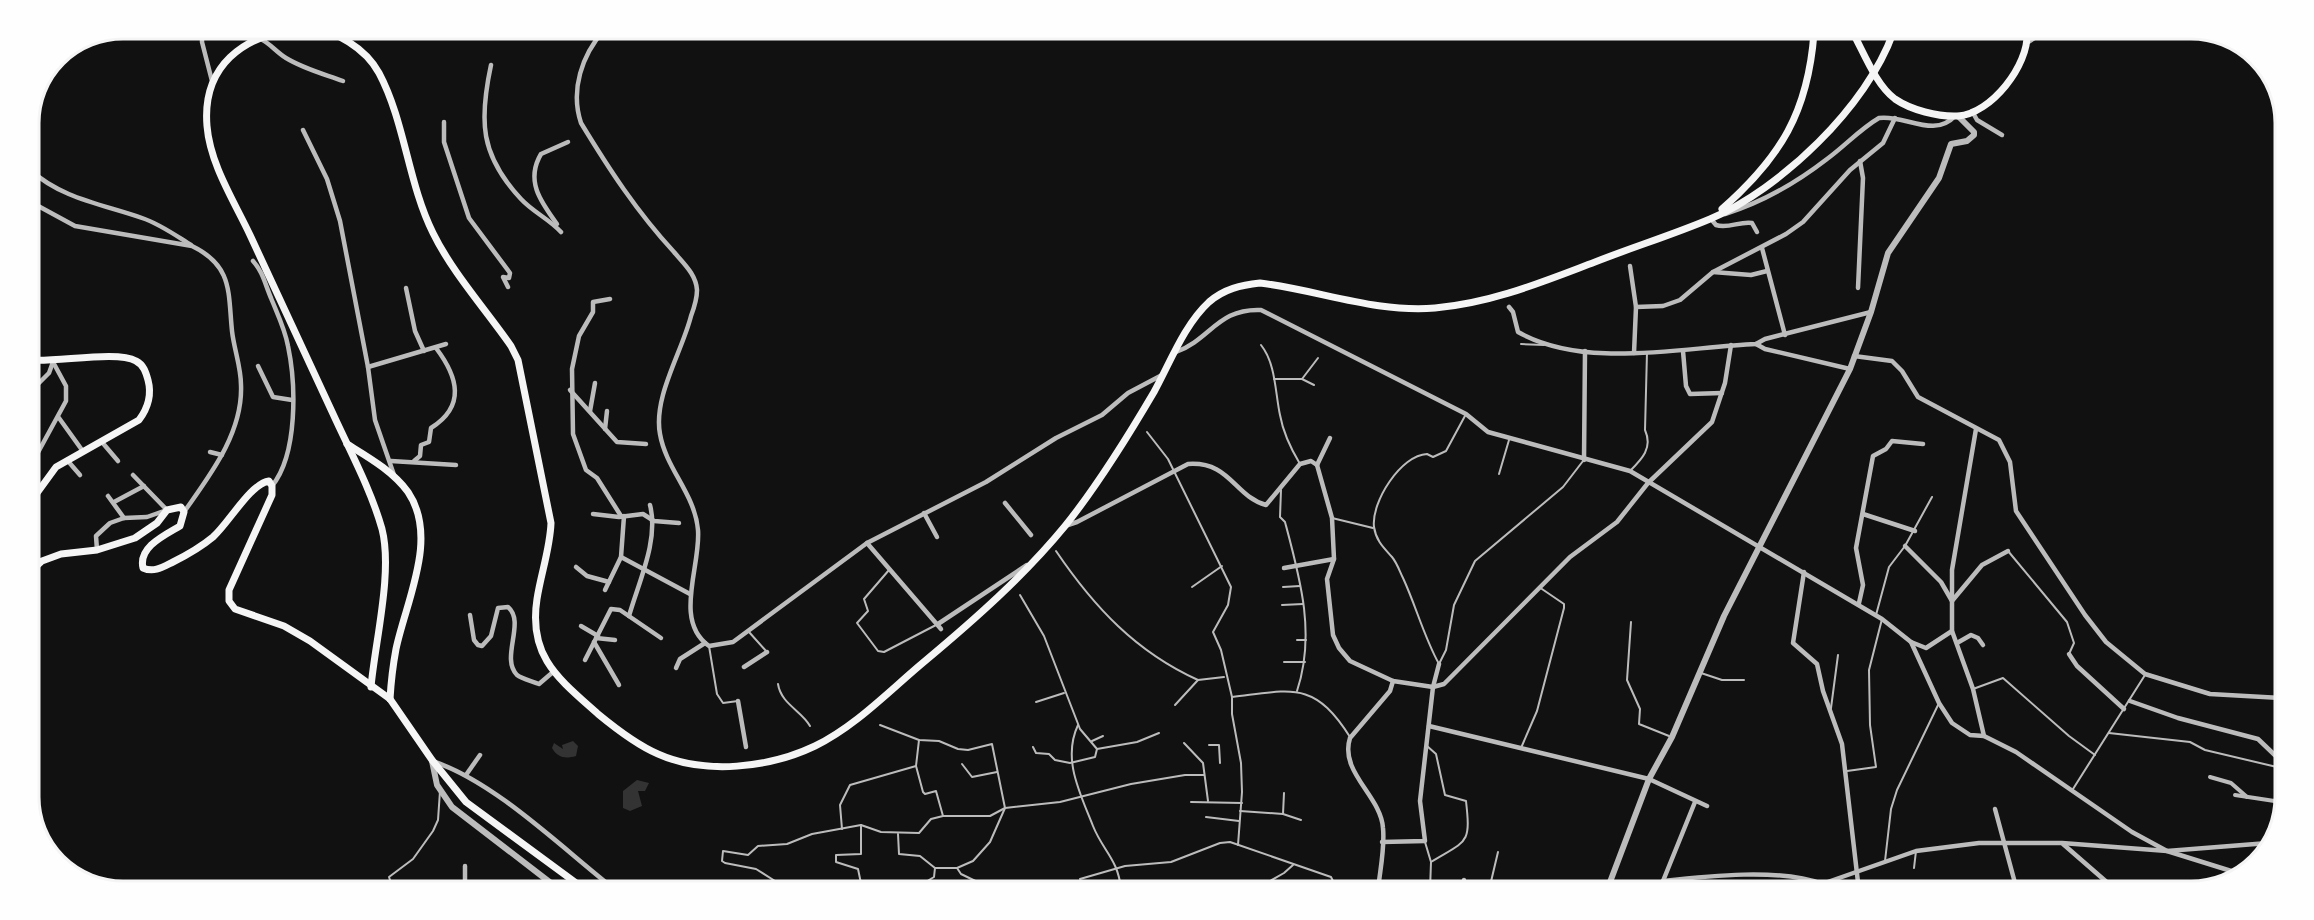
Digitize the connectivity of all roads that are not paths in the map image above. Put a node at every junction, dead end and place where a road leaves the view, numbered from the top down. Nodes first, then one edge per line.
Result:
1 (204, 39) edge
2 (257, 39) edge
3 (260, 39) edge
4 (343, 39) edge
5 (596, 39) edge
6 (1814, 39) edge
7 (1856, 39) edge
8 (1891, 39) edge
9 (2028, 39) edge
10 (2034, 39) edge
11 (2028, 43) junction
12 (491, 65) dead end
13 (212, 81) junction
14 (343, 81) dead end
15 (1972, 111) junction
16 (1957, 116) junction
17 (1894, 118) junction
18 (444, 122) dead end
19 (303, 130) dead end
20 (2002, 135) dead end
21 (568, 142) dead end
22 (1860, 161) junction
23 (39, 176) edge
24 (39, 206) edge
25 (1711, 219) junction
26 (1757, 232) dead end
27 (192, 246) junction
28 (1762, 248) junction
29 (253, 261) dead end
30 (1630, 266) dead end
31 (1767, 271) junction
32 (1713, 272) junction
33 (508, 287) dead end
34 (406, 288) dead end
35 (1858, 288) dead end
36 (610, 299) dead end
37 (1509, 307) dead end
38 (1636, 307) junction
39 (1871, 312) junction
40 (1785, 334) junction
41 (446, 344) dead end
42 (1521, 344) dead end
43 (1756, 344) junction
44 (1262, 345) dead end
45 (1544, 345) junction
46 (1731, 345) junction
47 (436, 348) junction
48 (424, 351) junction
49 (1586, 351) junction
50 (1683, 351) junction
51 (1176, 352) junction
52 (1647, 352) junction
53 (1634, 353) junction
54 (1854, 356) junction
55 (1318, 358) dead end
56 (39, 361) edge
57 (53, 362) junction
58 (258, 366) dead end
59 (368, 367) junction
60 (1850, 369) junction
61 (1164, 374) junction
62 (1274, 379) junction
63 (1302, 379) junction
64 (39, 383) edge
65 (595, 384) dead end
66 (1314, 385) dead end
67 (570, 390) junction
68 (1722, 393) junction
69 (292, 400) junction
70 (590, 411) junction
71 (607, 411) dead end
72 (1466, 414) junction
73 (58, 418) junction
74 (605, 429) junction
75 (1976, 429) junction
76 (1146, 432) dead end
77 (1510, 437) junction
78 (1330, 438) dead end
79 (101, 441) junction
80 (346, 444) junction
81 (646, 444) dead end
82 (1923, 444) dead end
83 (39, 448) edge
84 (82, 450) junction
85 (210, 452) dead end
86 (222, 456) junction
87 (67, 460) junction
88 (1584, 460) junction
89 (118, 461) dead end
90 (391, 461) junction
91 (414, 461) junction
92 (1300, 464) junction
93 (456, 465) dead end
94 (1317, 465) junction
95 (1174, 471) junction
96 (1630, 471) junction
97 (1499, 474) dead end
98 (80, 475) dead end
99 (133, 475) dead end
100 (395, 478) junction
101 (1648, 483) junction
102 (144, 486) junction
103 (272, 486) junction
104 (39, 489) edge
105 (1281, 490) junction
106 (108, 496) dead end
107 (1932, 497) dead end
108 (114, 502) junction
109 (1005, 503) dead end
110 (650, 505) dead end
111 (167, 510) junction
112 (184, 512) junction
113 (924, 513) junction
114 (593, 514) dead end
115 (1863, 514) junction
116 (623, 516) junction
117 (124, 518) junction
118 (1332, 518) junction
119 (654, 521) junction
120 (679, 523) dead end
121 (1065, 526) junction
122 (1374, 528) junction
123 (1915, 531) junction
124 (1031, 535) dead end
125 (937, 537) dead end
126 (867, 543) junction
127 (1758, 545) junction
128 (1905, 546) junction
129 (97, 550) junction
130 (1056, 551) dead end
131 (2008, 551) joint
132 (621, 556) junction
133 (1334, 559) junction
134 (1030, 563) junction
135 (39, 564) edge
136 (1222, 566) junction
137 (1297, 566) junction
138 (576, 567) dead end
139 (643, 568) junction
140 (1284, 568) dead end
141 (889, 570) junction
142 (1804, 572) junction
143 (609, 582) junction
144 (1300, 586) junction
145 (1192, 587) dead end
146 (1283, 587) dead end
147 (1538, 587) junction
148 (605, 590) dead end
149 (690, 594) junction
150 (1020, 595) dead end
151 (1952, 602) junction
152 (1859, 603) junction
153 (1303, 604) junction
154 (1282, 605) dead end
155 (470, 615) dead end
156 (1876, 615) junction
157 (629, 616) junction
158 (1882, 619) junction
159 (1631, 622) dead end
160 (581, 626) dead end
161 (940, 627) junction
162 (749, 631) junction
163 (1952, 631) junction
164 (661, 638) dead end
165 (596, 639) junction
166 (615, 640) dead end
167 (1297, 640) dead end
168 (1307, 640) junction
169 (1911, 642) junction
170 (1957, 643) junction
171 (707, 645) junction
172 (1983, 645) dead end
173 (767, 652) joint
174 (2069, 654) joint
175 (1838, 655) dead end
176 (585, 660) dead end
177 (1284, 662) dead end
178 (1306, 662) junction
179 (1439, 664) junction
180 (744, 667) dead end
181 (676, 668) dead end
182 (553, 672) junction
183 (1701, 672) junction
184 (2145, 674) junction
185 (1225, 677) junction
186 (1198, 680) junction
187 (1744, 680) dead end
188 (1393, 681) junction
189 (778, 684) dead end
190 (619, 685) dead end
191 (371, 687) junction
192 (1433, 687) junction
193 (1973, 689) junction
194 (1297, 691) junction
195 (1064, 693) junction
196 (1232, 697) junction
197 (2275, 698) edge
198 (390, 699) junction
199 (738, 701) joint
200 (2130, 701) junction
201 (1036, 702) dead end
202 (1939, 703) junction
203 (1175, 705) dead end
204 (1831, 708) junction
205 (2124, 709) junction
206 (1078, 724) junction
207 (880, 725) dead end
208 (810, 726) dead end
209 (1429, 726) junction
210 (1159, 733) dead end
211 (2109, 733) junction
212 (1103, 736) dead end
213 (1984, 736) junction
214 (1672, 737) junction
215 (1350, 738) junction
216 (919, 740) junction
217 (1092, 741) junction
218 (1184, 743) dead end
219 (1209, 745) dead end
220 (1425, 745) junction
221 (747, 747) dead end
222 (1033, 747) dead end
223 (1521, 748) junction
224 (1097, 749) junction
225 (2095, 754) junction
226 (480, 755) dead end
227 (2275, 755) edge
228 (432, 760) junction
229 (1070, 763) junction
230 (1220, 763) dead end
231 (962, 764) dead end
232 (916, 766) junction
233 (2275, 767) edge
234 (1847, 771) junction
235 (998, 772) junction
236 (466, 775) junction
237 (1204, 775) junction
238 (2210, 777) dead end
239 (1649, 779) junction
240 (2073, 789) junction
241 (440, 790) junction
242 (1284, 793) dead end
243 (2235, 795) dead end
244 (1081, 796) junction
245 (2248, 797) junction
246 (1208, 801) junction
247 (2275, 801) edge
248 (1191, 802) dead end
249 (1695, 802) junction
250 (1242, 803) junction
251 (1707, 806) dead end
252 (1005, 808) junction
253 (1995, 809) dead end
254 (1240, 811) junction
255 (1283, 813) junction
256 (943, 816) junction
257 (1206, 817) dead end
258 (1301, 820) dead end
259 (1239, 821) junction
260 (861, 825) junction
261 (842, 829) junction
262 (898, 834) junction
263 (1425, 841) junction
264 (2004, 841) junction
265 (1382, 842) junction
266 (2062, 843) junction
267 (2261, 844) edge
268 (1238, 845) junction
269 (1916, 851) junction
270 (2167, 851) junction
271 (1498, 852) dead end
272 (1885, 861) junction
273 (1431, 862) junction
274 (1293, 865) junction
275 (465, 866) dead end
276 (935, 868) junction
277 (957, 868) junction
278 (1119, 868) junction
279 (1914, 868) dead end
280 (2230, 871) edge
281 (1858, 872) junction
282 (1080, 879) dead end
283 (390, 881) edge
284 (465, 881) edge
285 (547, 881) edge
286 (573, 881) edge
287 (604, 881) edge
288 (775, 881) edge
289 (861, 881) edge
290 (927, 881) edge
291 (975, 881) edge
292 (1120, 881) edge
293 (1270, 881) edge
294 (1333, 881) edge
295 (1379, 881) edge
296 (1430, 881) edge
297 (1491, 881) edge
298 (1610, 881) edge
299 (1663, 881) joint
300 (1814, 881) edge
301 (1831, 881) edge
302 (1858, 881) edge
303 (2014, 881) edge
304 (2106, 881) edge

1 - 13 street
2 - 13 main road
3 - 14 street
4 - 182 main road
5 - 149 street
6 - 25 main road
7 - 16 main road
8 - 25 main road
9 - 11 main road
10 - 11 street
11 - 15 main road
12 - 21 street
13 - 80 main road
15 - 16 main road
15 - 20 street
16 - 17 street
16 - 39 street
17 - 22 street
17 - 25 street
18 - 33 street
19 - 59 street
22 - 28 street
22 - 35 street
23 - 27 street
24 - 27 street
25 - 26 street
25 - 51 main road
27 - 86 street
28 - 31 street
28 - 32 street
29 - 69 street
30 - 38 street
31 - 32 street
31 - 40 street
32 - 38 street
34 - 48 street
36 - 67 street
37 - 45 street
38 - 53 street
39 - 40 street
39 - 54 street
40 - 43 street
41 - 47 street
42 - 45 lane
43 - 46 street
43 - 60 street
44 - 62 lane
45 - 49 street
46 - 50 street
46 - 68 street
47 - 48 street
47 - 91 street
48 - 59 street
49 - 53 street
49 - 88 street
50 - 52 street
50 - 68 street
51 - 61 main road
51 - 72 street
52 - 53 street
52 - 96 lane
54 - 60 street
54 - 75 street
55 - 63 lane
56 - 57 main road
57 - 64 street
57 - 73 street
57 - 79 main road
58 - 69 street
59 - 90 street
60 - 127 street
61 - 113 street
61 - 121 main road
62 - 63 lane
62 - 92 lane
63 - 66 lane
65 - 70 street
67 - 70 street
67 - 116 street
68 - 101 street
69 - 103 street
70 - 74 street
71 - 74 street
72 - 77 street
72 - 122 lane
73 - 83 street
73 - 84 street
74 - 81 street
75 - 151 street
75 - 184 street
76 - 95 lane
77 - 88 street
77 - 97 lane
78 - 94 street
79 - 84 main road
79 - 89 street
80 - 100 main road
80 - 191 main road
82 - 115 street
84 - 87 main road
85 - 86 street
86 - 112 street
87 - 98 street
87 - 104 main road
88 - 96 street
88 - 179 lane
90 - 91 street
90 - 100 street
91 - 93 street
92 - 94 street
92 - 105 street
94 - 118 street
95 - 105 street
95 - 121 street
95 - 136 lane
96 - 101 street
99 - 102 street
100 - 198 main road
101 - 127 street
101 - 147 street
102 - 108 street
102 - 111 street
103 - 112 main road
103 - 191 main road
105 - 137 lane
106 - 108 street
107 - 123 lane
108 - 117 street
109 - 124 street
110 - 119 street
111 - 112 main road
111 - 117 street
111 - 129 main road
113 - 125 street
113 - 126 street
114 - 116 street
115 - 123 street
115 - 152 street
116 - 119 street
116 - 132 street
117 - 129 street
118 - 122 lane
118 - 133 street
119 - 120 street
119 - 139 street
121 - 134 main road
122 - 179 lane
123 - 128 lane
126 - 141 street
126 - 162 street
127 - 142 street
127 - 183 street
128 - 151 street
128 - 156 lane
129 - 135 main road
130 - 186 lane
131 - 151 street
131 - 174 lane
132 - 139 street
132 - 143 street
133 - 137 street
133 - 188 street
134 - 161 street
134 - 182 main road
136 - 145 lane
136 - 185 lane
137 - 140 street
137 - 144 lane
138 - 143 street
139 - 149 street
139 - 157 street
141 - 161 street
141 - 161 lane
142 - 152 street
142 - 204 street
143 - 148 street
144 - 146 lane
144 - 153 lane
147 - 192 street
147 - 223 lane
149 - 171 street
150 - 195 lane
151 - 163 street
152 - 156 street
153 - 154 lane
153 - 168 lane
155 - 182 street
156 - 158 street
157 - 164 street
157 - 165 street
158 - 169 street
158 - 234 lane
159 - 214 lane
160 - 165 street
162 - 171 street
162 - 173 lane
163 - 169 street
163 - 170 street
165 - 166 street
165 - 176 street
165 - 190 street
167 - 168 lane
168 - 178 lane
169 - 202 street
170 - 172 street
170 - 193 street
171 - 181 street
171 - 199 lane
173 - 180 street
174 - 205 street
175 - 204 lane
177 - 178 lane
178 - 194 lane
179 - 192 street
183 - 187 lane
183 - 214 street
184 - 197 street
184 - 200 lane
185 - 186 lane
185 - 196 lane
186 - 203 lane
188 - 192 street
188 - 215 street
189 - 208 lane
191 - 198 main road
192 - 209 street
193 - 213 street
193 - 225 lane
194 - 196 lane
194 - 215 lane
195 - 201 lane
195 - 206 lane
196 - 250 lane
198 - 228 main road
199 - 221 street
200 - 205 lane
200 - 227 street
202 - 213 street
202 - 272 lane
204 - 234 street
205 - 211 lane
206 - 217 lane
206 - 229 lane
207 - 216 lane
209 - 220 street
209 - 223 street
210 - 224 lane
211 - 225 lane
211 - 233 lane
212 - 217 lane
213 - 240 street
214 - 239 street
215 - 265 street
216 - 232 lane
216 - 235 lane
217 - 224 lane
218 - 237 lane
219 - 230 lane
220 - 263 street
220 - 273 lane
222 - 229 lane
223 - 239 street
224 - 229 lane
225 - 240 lane
226 - 236 street
228 - 236 street
228 - 241 street
228 - 286 main road
229 - 244 lane
231 - 235 lane
232 - 256 lane
232 - 261 lane
234 - 281 street
235 - 252 lane
236 - 287 street
237 - 244 lane
237 - 246 lane
238 - 245 street
239 - 249 street
239 - 298 street
240 - 270 street
241 - 283 lane
241 - 285 street
242 - 255 lane
243 - 245 street
244 - 252 lane
244 - 278 lane
245 - 247 street
246 - 248 lane
246 - 250 lane
249 - 251 street
249 - 299 street
250 - 254 lane
252 - 256 lane
252 - 277 lane
253 - 264 street
254 - 255 lane
254 - 259 lane
255 - 258 lane
256 - 262 lane
257 - 259 lane
259 - 268 lane
260 - 261 lane
260 - 262 lane
260 - 289 lane
261 - 288 lane
262 - 276 lane
263 - 265 street
263 - 273 lane
264 - 266 street
264 - 269 street
264 - 303 street
265 - 295 street
266 - 270 street
266 - 304 street
267 - 270 street
268 - 274 lane
268 - 278 lane
269 - 272 street
269 - 279 lane
270 - 280 street
271 - 297 lane
272 - 281 street
273 - 296 lane
274 - 293 lane
274 - 294 lane
275 - 284 street
276 - 277 lane
276 - 290 lane
277 - 291 lane
278 - 282 lane
278 - 292 lane
281 - 301 street
281 - 302 street
299 - 300 street

